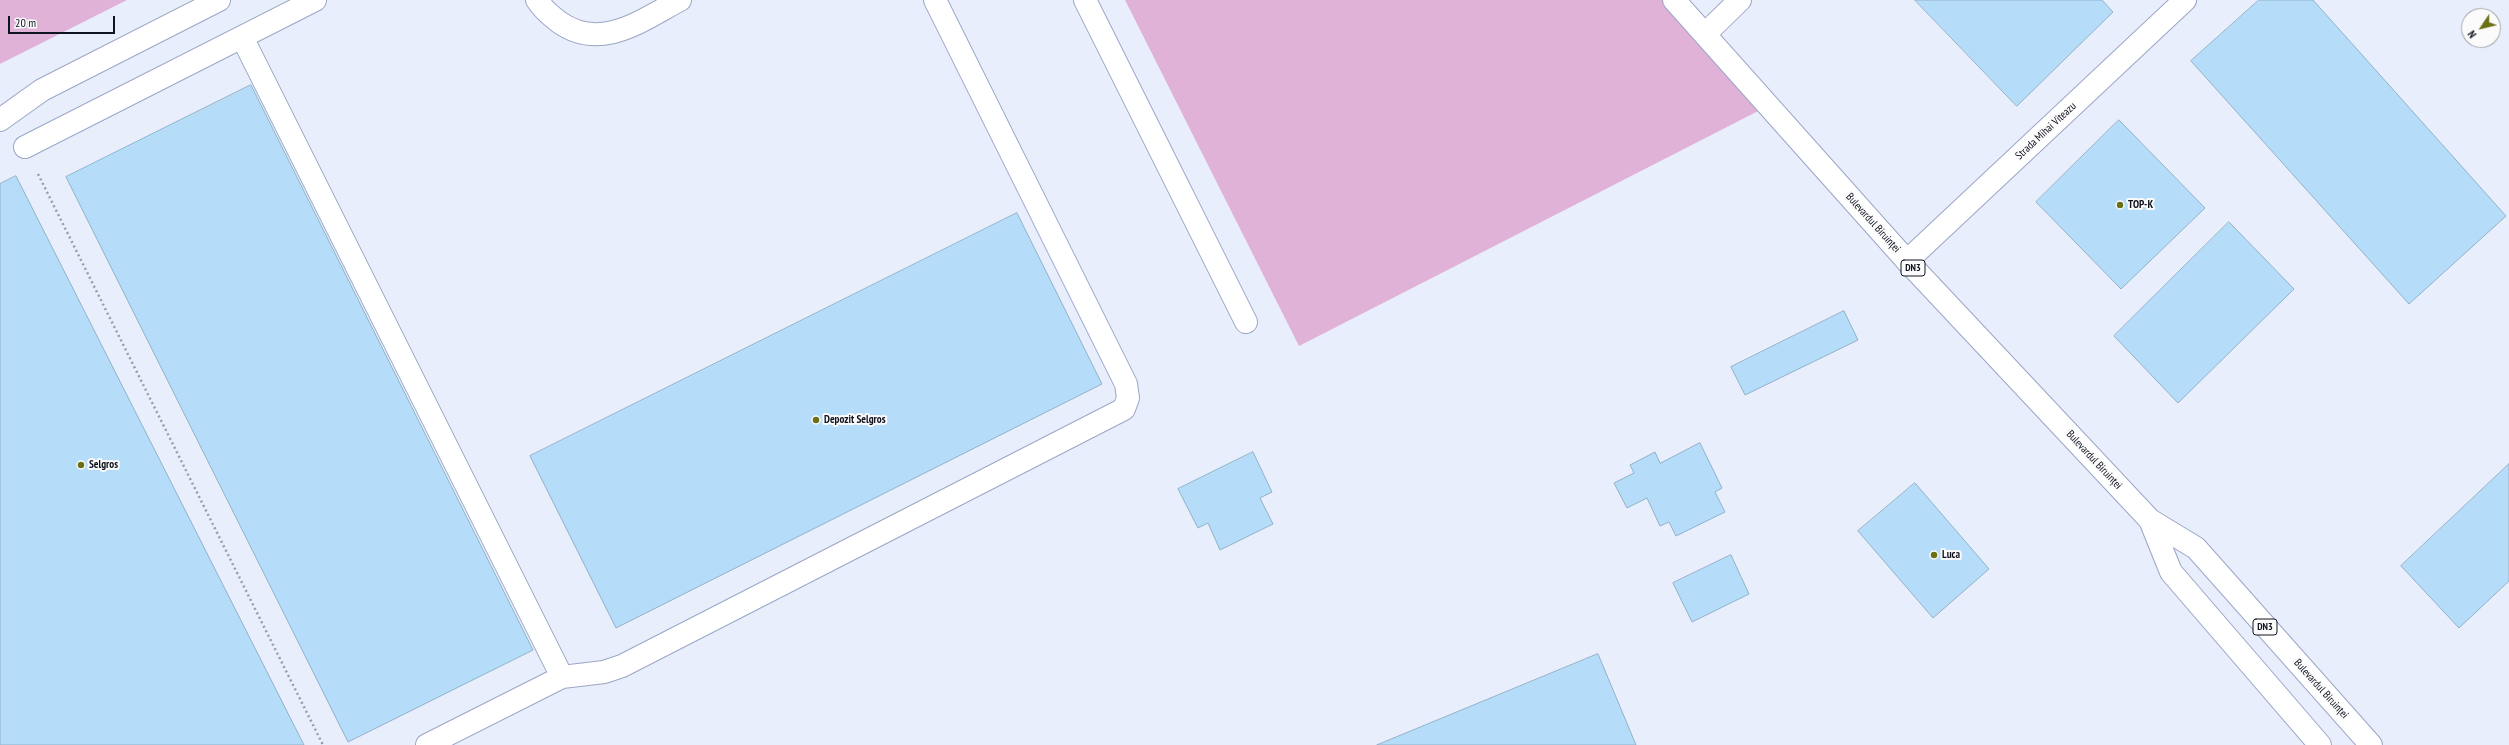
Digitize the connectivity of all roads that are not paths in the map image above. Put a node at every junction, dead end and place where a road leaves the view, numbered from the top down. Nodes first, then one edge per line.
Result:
1 (219, 0) edge
2 (315, 0) edge
3 (537, 0) edge
4 (680, 0) edge
5 (935, 0) edge
6 (1085, 0) edge
7 (1740, 0) edge
8 (2185, 0) edge
9 (1676, 3) edge
10 (1705, 34) junction
11 (242, 37) junction
12 (0, 120) edge
13 (25, 147) road end
14 (1907, 261) junction
15 (1246, 322) dead end
16 (2150, 520) junction
17 (562, 677) junction
18 (2297, 719) junction
19 (427, 745) edge
20 (2305, 745) edge
21 (2320, 745) edge
22 (2370, 745) edge

1 - 12 main road
2 - 11 main road
3 - 4 main road
5 - 17 main road
6 - 15 main road
7 - 10 main road
8 - 14 main road, Strada Mihai Viteazu
9 - 10 main road, Bulevardul Biruinței / DN3
10 - 14 main road, Bulevardul Biruinței / DN3
11 - 13 main road
11 - 17 main road
14 - 16 main road, Bulevardul Biruinței / DN3
16 - 18 main road, Bulevardul Biruinței / DN3
16 - 22 main road, Bulevardul Biruinței / DN3
17 - 19 main road
18 - 20 main road
18 - 21 main road, Bulevardul Biruinței / DN3

